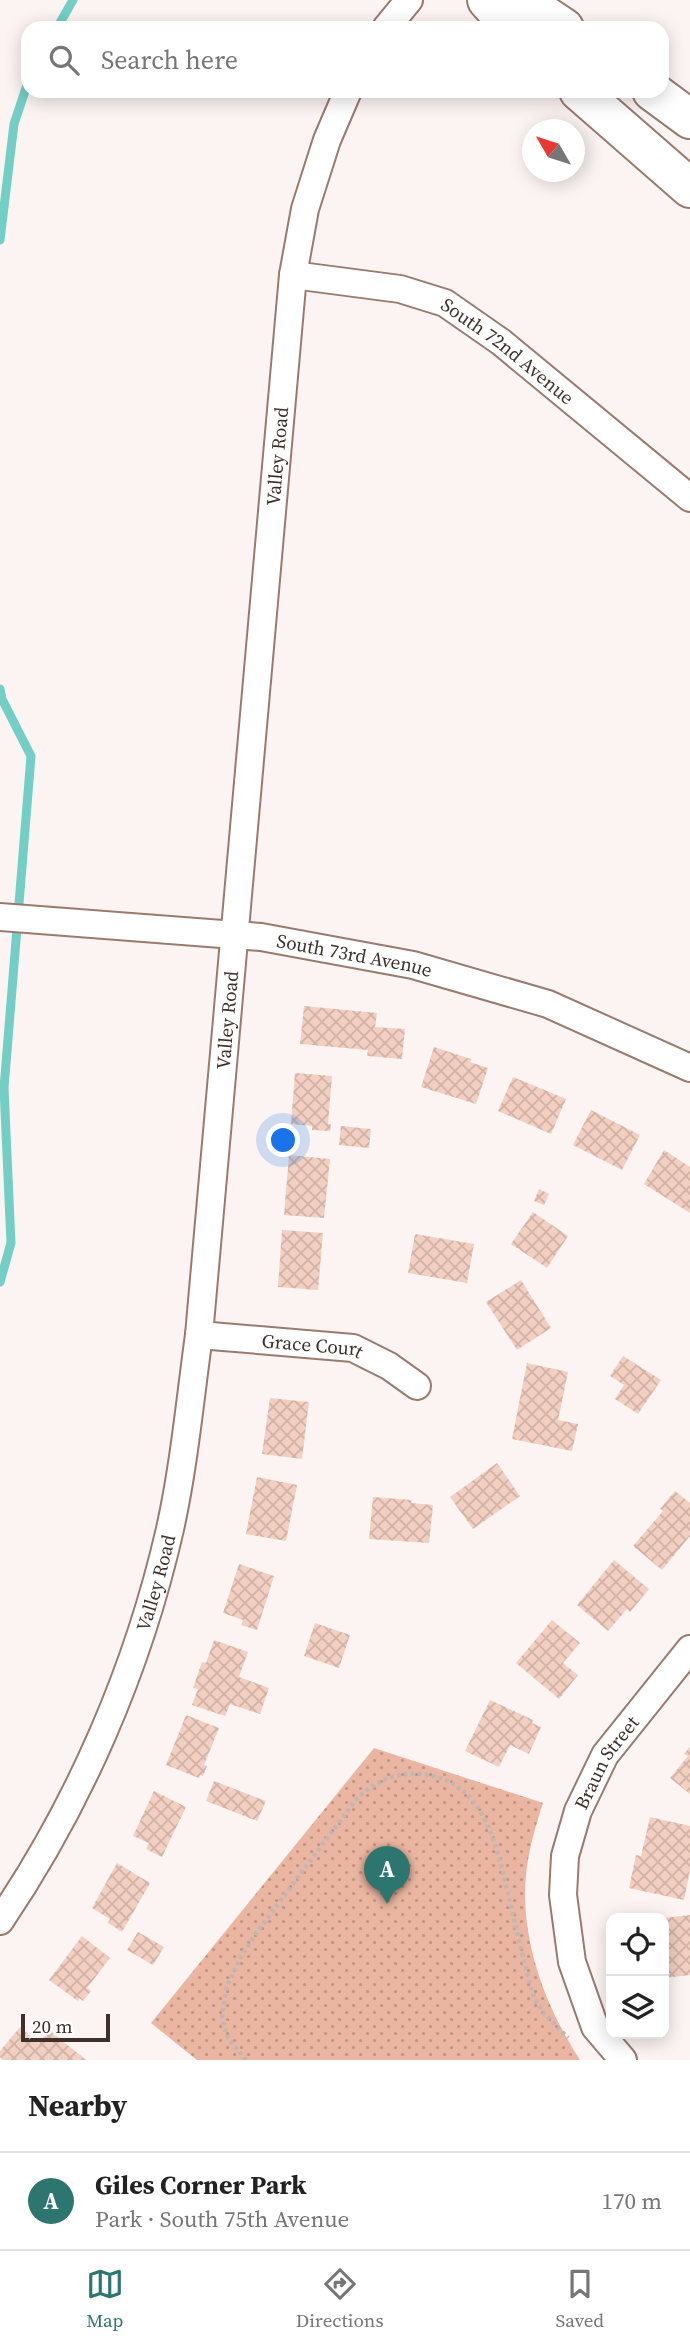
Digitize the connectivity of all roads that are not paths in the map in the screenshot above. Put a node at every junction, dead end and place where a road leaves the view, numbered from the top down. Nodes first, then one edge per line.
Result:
1 (409, 0) edge
2 (487, 0) edge
3 (522, 0) edge
4 (392, 21) edge
5 (506, 21) edge
6 (554, 21) edge
7 (345, 98) edge
8 (587, 98) edge
9 (662, 98) edge
10 (690, 119) edge
11 (690, 188) edge
12 (293, 275) junction
13 (690, 498) edge
14 (13, 918) edge
15 (235, 934) junction
16 (690, 1068) edge
17 (199, 1335) junction
18 (417, 1385) dead end
19 (690, 1649) edge
20 (0, 1921) edge
21 (623, 2060) edge

1 - 4 street
2 - 5 main road
3 - 6 main road
7 - 12 street, Valley Road
8 - 11 main road
9 - 10 main road
12 - 13 street, South 72nd Avenue
12 - 15 street, Valley Road
14 - 15 street, South 73rd Avenue
15 - 16 street, South 73rd Avenue
15 - 17 street, Valley Road
17 - 18 street, Grace Court
17 - 20 street, Valley Road
19 - 21 street, Braun Street

